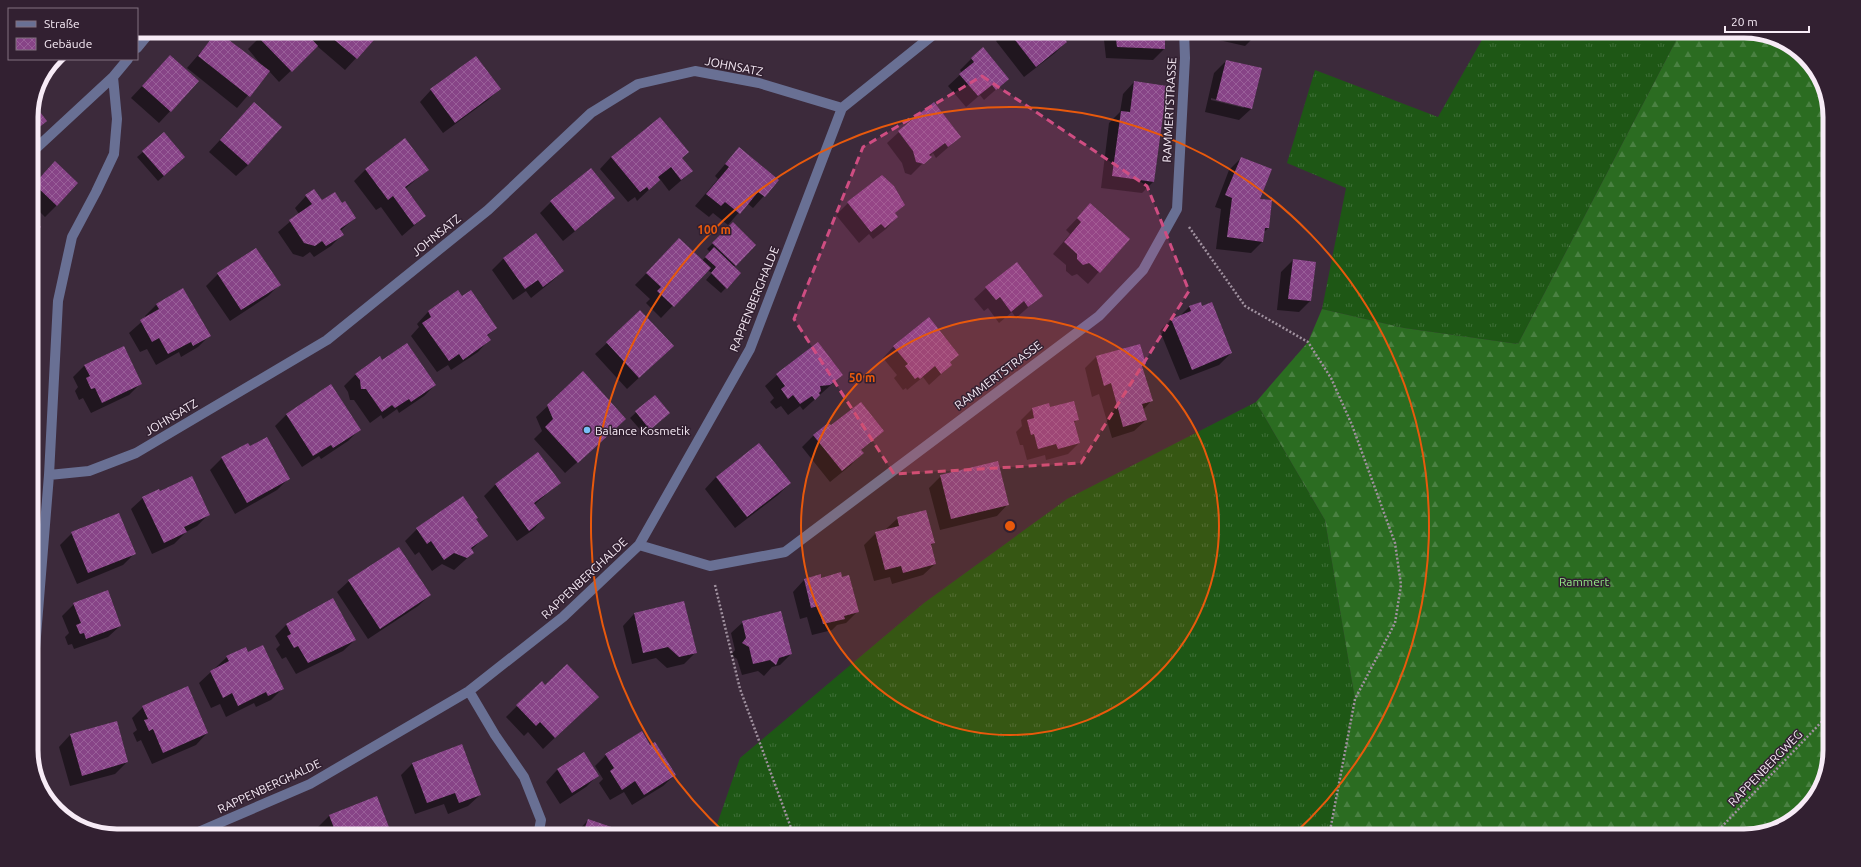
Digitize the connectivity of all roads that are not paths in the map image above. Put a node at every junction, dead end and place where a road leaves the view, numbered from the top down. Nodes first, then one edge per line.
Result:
1 (145, 38) edge
2 (929, 38) edge
3 (1184, 38) edge
4 (138, 47) edge
5 (127, 60) edge
6 (113, 77) junction
7 (842, 108) junction
8 (38, 147) edge
9 (49, 475) junction
10 (639, 545) junction
11 (38, 611) edge
12 (469, 690) junction
13 (205, 829) edge
14 (539, 829) edge

1 - 4 street
2 - 7 street
3 - 10 street, RAMMERTSTRASSE
5 - 6 street
6 - 8 street
6 - 9 street
7 - 9 street, JOHNSATZ
7 - 10 street, RAPPENBERGHALDE
9 - 11 street
10 - 12 street, RAPPENBERGHALDE
12 - 13 street, RAPPENBERGHALDE
12 - 14 street

